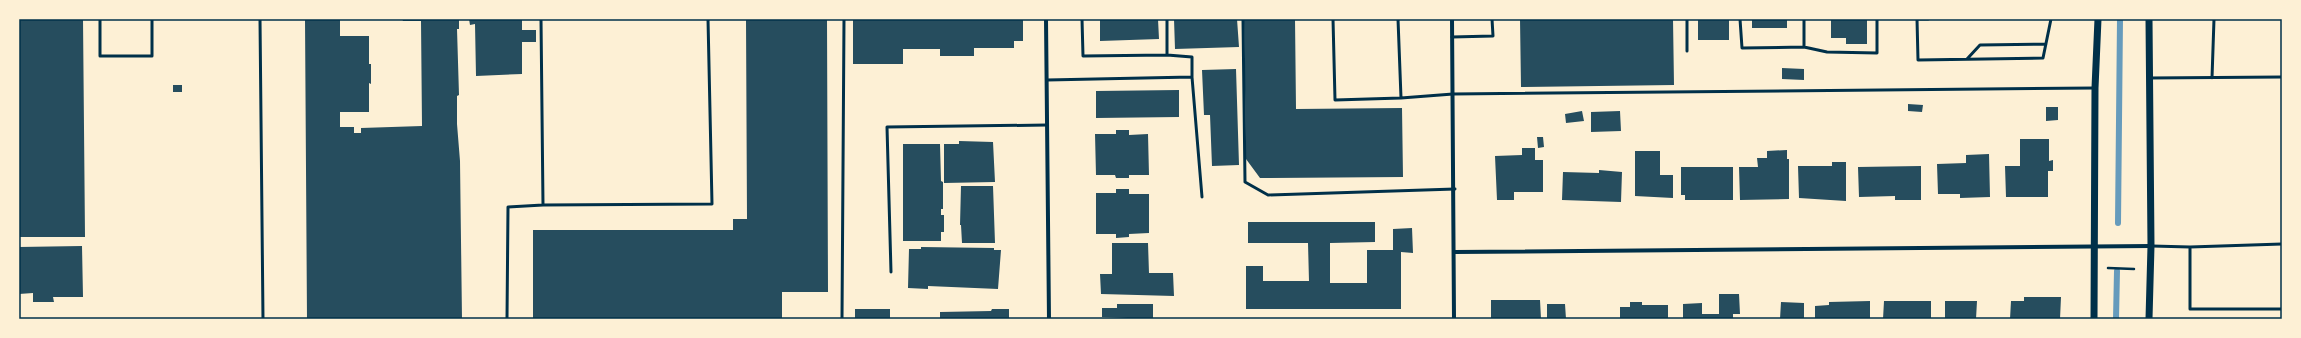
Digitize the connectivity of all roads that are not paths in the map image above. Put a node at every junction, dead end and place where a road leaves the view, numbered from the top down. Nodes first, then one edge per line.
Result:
1 (100, 19) edge
2 (152, 19) edge
3 (260, 19) edge
4 (541, 19) edge
5 (708, 19) edge
6 (844, 19) edge
7 (1046, 19) edge
8 (1082, 19) edge
9 (1167, 19) edge
10 (1243, 19) edge
11 (1333, 19) edge
12 (1398, 19) edge
13 (1452, 19) edge
14 (1492, 19) edge
15 (1687, 19) edge
16 (1740, 19) edge
17 (1804, 19) edge
18 (1877, 19) edge
19 (1918, 19) edge
20 (1928, 19) edge
21 (2051, 19) edge
22 (2098, 19) edge
23 (2148, 19) edge
24 (2214, 19) edge
25 (1452, 37) junction
26 (2046, 44) junction
27 (1804, 47) junction
28 (1687, 51) dead end
29 (1167, 55) junction
30 (1967, 59) junction
31 (1192, 77) junction
32 (2282, 77) edge
33 (2149, 78) junction
34 (2212, 78) junction
35 (1047, 80) junction
36 (2095, 88) junction
37 (1453, 94) junction
38 (1402, 98) junction
39 (1047, 125) junction
40 (1455, 189) junction
41 (1202, 197) dead end
42 (543, 206) junction
43 (2282, 244) edge
44 (2095, 246) junction
45 (2151, 246) junction
46 (2190, 246) junction
47 (1454, 252) junction
48 (891, 272) dead end
49 (2282, 309) edge
50 (263, 319) edge
51 (506, 319) edge
52 (842, 319) edge
53 (1049, 319) edge
54 (1454, 319) edge
55 (2094, 319) edge
56 (2149, 319) edge

1 - 2 lane
3 - 50 lane
4 - 42 lane
5 - 42 lane
6 - 52 lane
7 - 35 street
8 - 29 lane
9 - 29 lane
10 - 40 lane
11 - 38 lane
12 - 38 lane
13 - 25 street
14 - 25 lane
15 - 28 lane
16 - 27 lane
17 - 27 lane
18 - 27 lane
19 - 20 lane
19 - 30 lane
21 - 26 lane
22 - 36 street
23 - 33 street
24 - 34 lane
25 - 37 street
26 - 30 lane
26 - 30 lane
29 - 31 lane
31 - 35 lane
31 - 41 lane
32 - 34 lane
33 - 34 lane
33 - 45 street
35 - 39 street
36 - 37 lane
36 - 44 street
37 - 38 lane
37 - 40 street
39 - 48 lane
39 - 53 street
40 - 47 street
42 - 51 lane
43 - 46 lane
44 - 45 street
44 - 47 street
44 - 55 street
45 - 46 lane
45 - 56 street
46 - 49 lane
47 - 54 street

